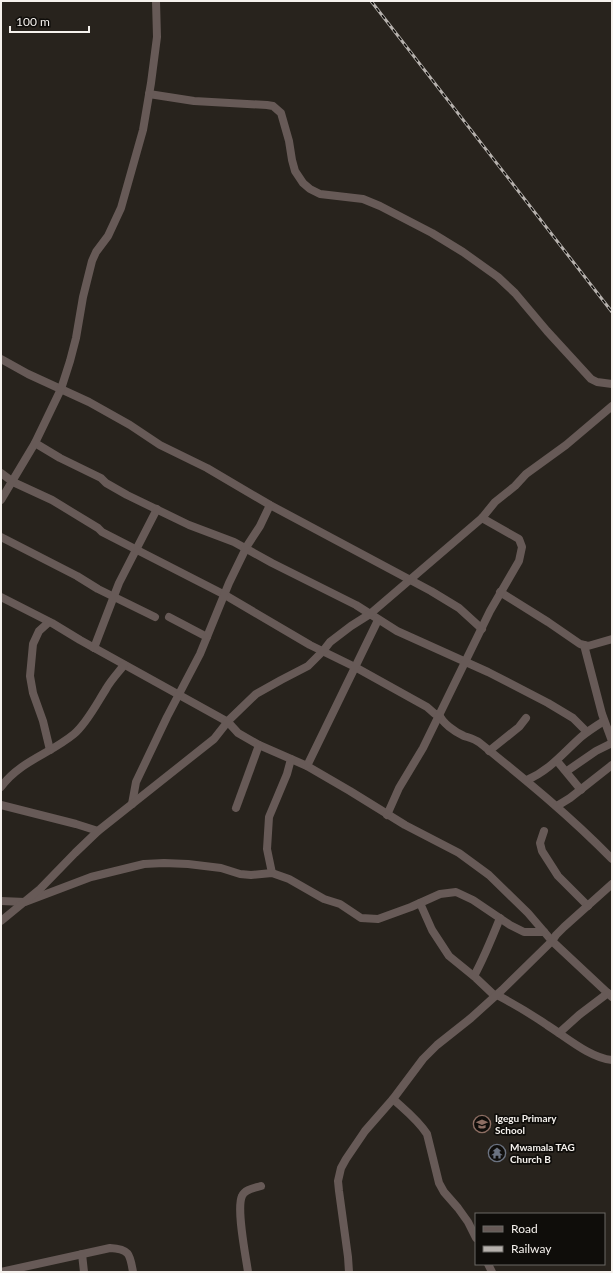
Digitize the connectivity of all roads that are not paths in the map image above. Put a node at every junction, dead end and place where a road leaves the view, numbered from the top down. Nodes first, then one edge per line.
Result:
1 (156, 1) edge
2 (149, 94) junction
3 (1, 359) edge
4 (612, 384) edge
5 (61, 389) junction
6 (612, 406) edge
7 (35, 443) junction
8 (1, 473) edge
9 (13, 482) junction
10 (1, 500) edge
11 (270, 505) junction
12 (156, 509) junction
13 (482, 518) junction
14 (1, 537) edge
15 (246, 549) junction
16 (136, 550) junction
17 (409, 580) junction
18 (500, 592) junction
19 (225, 595) junction
20 (113, 596) junction
21 (1, 597) edge
22 (370, 614) junction
23 (155, 617) dead end
24 (170, 617) dead end
25 (378, 620) junction
26 (49, 622) junction
27 (482, 629) junction
28 (207, 637) junction
29 (612, 639) edge
30 (584, 645) junction
31 (94, 648) junction
32 (323, 651) junction
33 (465, 662) junction
34 (124, 665) junction
35 (355, 667) junction
36 (180, 695) junction
37 (439, 714) junction
38 (526, 718) dead end
39 (604, 721) junction
40 (228, 722) junction
41 (586, 732) junction
42 (612, 742) edge
43 (259, 745) junction
44 (50, 750) junction
45 (489, 751) junction
46 (291, 759) junction
47 (557, 761) junction
48 (612, 765) edge
49 (307, 766) junction
50 (567, 771) junction
51 (527, 780) junction
52 (1, 787) edge
53 (581, 790) junction
54 (132, 804) junction
55 (1, 805) edge
56 (557, 806) junction
57 (236, 808) dead end
58 (387, 815) junction
59 (98, 831) junction
60 (544, 831) dead end
61 (612, 859) edge
62 (272, 874) junction
63 (612, 884) edge
64 (1, 901) edge
65 (24, 902) junction
66 (420, 903) junction
67 (588, 906) junction
68 (500, 918) junction
69 (1, 921) edge
70 (544, 932) junction
71 (552, 941) junction
72 (474, 976) junction
73 (496, 995) junction
74 (610, 995) edge
75 (559, 1033) junction
76 (612, 1060) edge
77 (393, 1099) junction
78 (261, 1186) dead end
79 (475, 1236) edge
80 (82, 1254) junction
81 (1, 1272) edge
82 (84, 1272) edge
83 (133, 1272) edge
84 (248, 1272) edge
85 (349, 1272) edge

1 - 2 street
2 - 4 street
2 - 5 street
3 - 5 street
5 - 7 street
5 - 11 street
6 - 13 street
7 - 9 street
7 - 12 street
8 - 9 street
9 - 10 street
9 - 16 street
11 - 15 street
11 - 17 street
12 - 15 street
12 - 16 street
13 - 17 street
13 - 18 street
14 - 20 street
15 - 19 street
15 - 22 street
16 - 19 street
16 - 20 street
17 - 22 street
17 - 27 street
18 - 27 street
18 - 30 street
19 - 28 street
19 - 32 street
20 - 23 street
20 - 31 street
21 - 26 street
22 - 25 street
22 - 32 street
24 - 28 street
25 - 33 street
25 - 35 street
26 - 31 street
26 - 44 street
27 - 33 street
28 - 36 street
29 - 30 street
30 - 39 street
31 - 34 street
32 - 35 street
32 - 40 street
33 - 37 street
33 - 41 street
34 - 36 street
34 - 44 street
35 - 37 street
35 - 49 street
36 - 40 street
36 - 54 street
37 - 45 street
37 - 58 street
38 - 45 street
39 - 41 street
39 - 42 street
40 - 43 street
40 - 54 street
41 - 47 street
42 - 50 street
43 - 46 street
43 - 57 street
44 - 52 street
45 - 51 street
46 - 49 street
46 - 62 street
47 - 50 street
47 - 51 street
48 - 53 street
49 - 58 street
50 - 53 street
51 - 56 street
53 - 56 street
54 - 59 street
55 - 59 street
56 - 61 street
58 - 70 street
59 - 65 street
60 - 67 street
62 - 65 street
62 - 66 street
63 - 67 street
64 - 65 street
65 - 69 street
66 - 68 street
66 - 72 street
67 - 71 street
68 - 70 street
68 - 72 street
70 - 71 street
71 - 73 street
71 - 74 street
72 - 73 street
73 - 75 street
73 - 77 street
74 - 75 street
75 - 76 street
77 - 79 street
77 - 85 street
78 - 84 street
80 - 81 street
80 - 82 street
80 - 83 street

